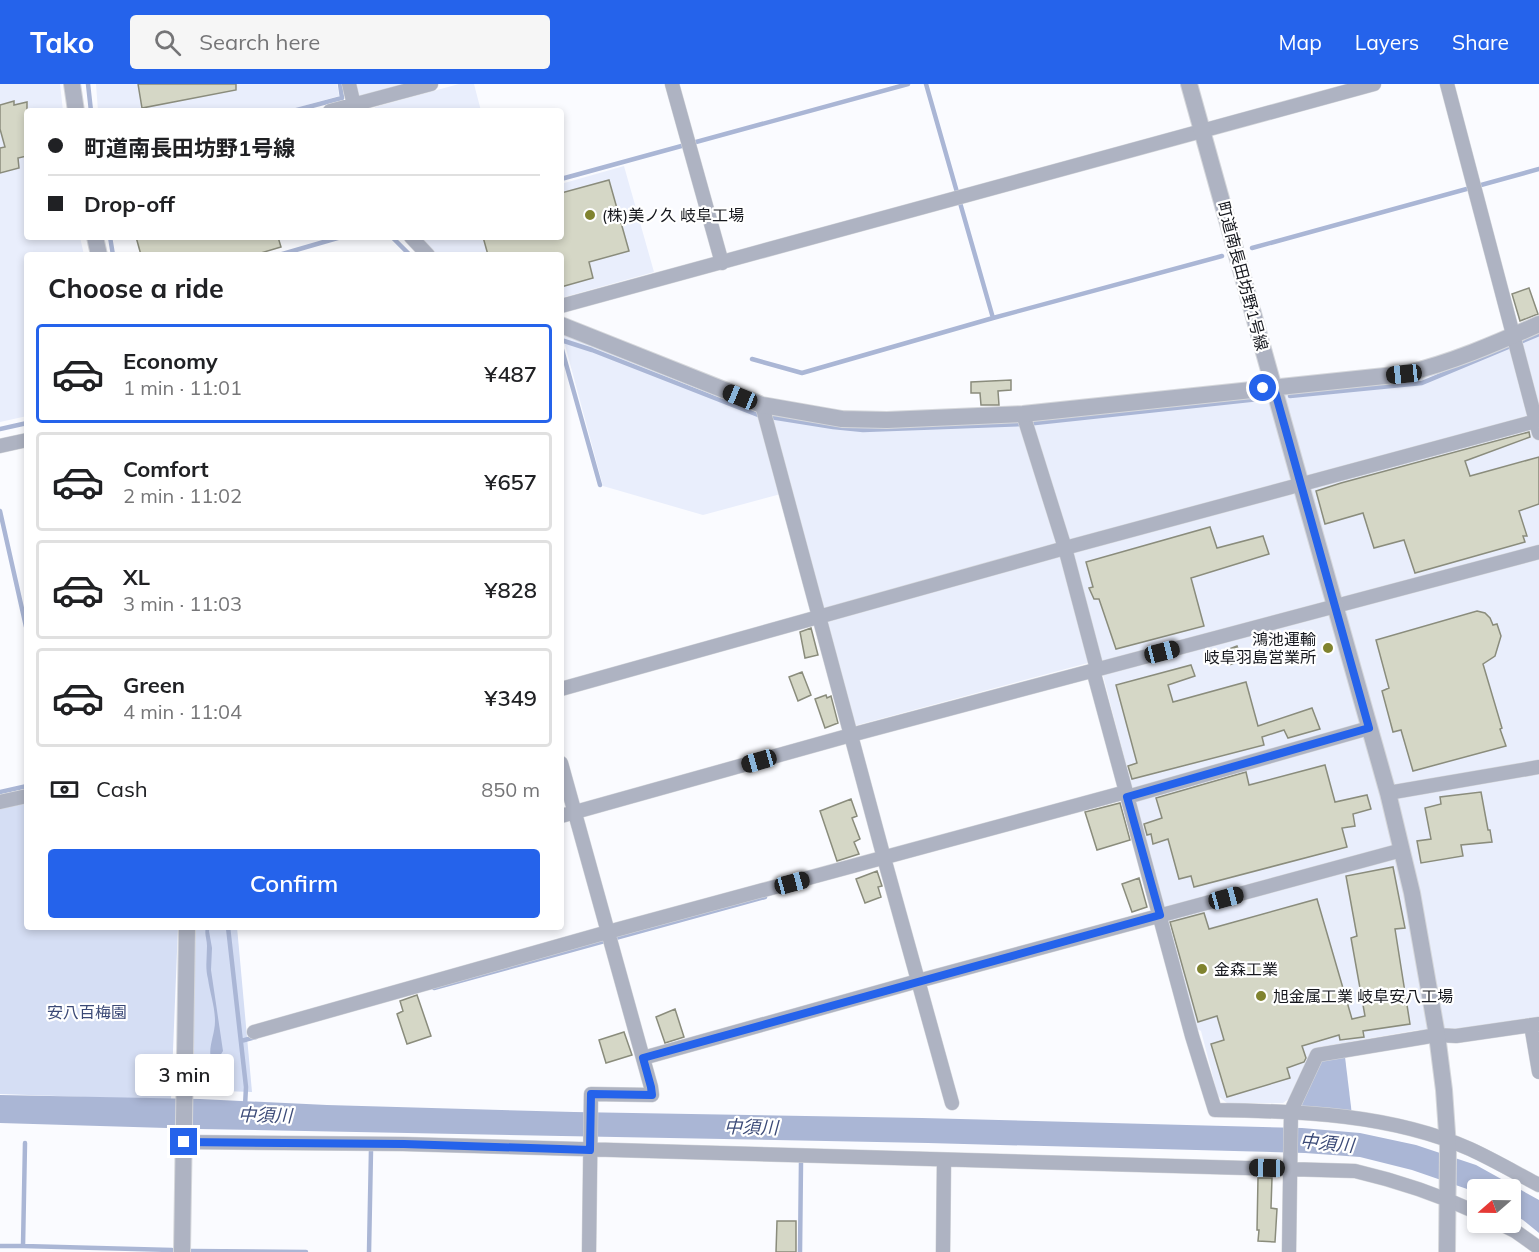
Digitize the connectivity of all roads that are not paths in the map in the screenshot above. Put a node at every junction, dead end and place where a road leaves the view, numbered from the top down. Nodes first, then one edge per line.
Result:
1 (72, 84) edge
2 (349, 84) edge
3 (431, 84) edge
4 (672, 84) edge
5 (1189, 84) edge
6 (1374, 84) edge
7 (1447, 84) edge
8 (360, 106) edge
9 (76, 108) edge
10 (1203, 131) junction
11 (414, 240) edge
12 (425, 252) edge
13 (722, 263) junction
14 (564, 305) edge
15 (1539, 324) edge
16 (564, 326) edge
17 (1514, 335) junction
18 (1274, 388) junction
19 (762, 405) junction
20 (1023, 414) junction
21 (1537, 427) edge
22 (24, 441) edge
23 (0, 446) edge
24 (1301, 485) junction
25 (1065, 548) junction
26 (1539, 552) edge
27 (1335, 607) junction
28 (818, 617) junction
29 (1095, 670) junction
30 (564, 688) edge
31 (1369, 728) junction
32 (851, 735) junction
33 (1539, 767) edge
34 (564, 785) edge
35 (1388, 793) junction
36 (1127, 794) junction
37 (24, 797) edge
38 (0, 802) edge
39 (568, 814) edge
40 (1402, 850) junction
41 (884, 858) junction
42 (1160, 915) junction
43 (187, 930) edge
44 (608, 932) junction
45 (918, 981) junction
46 (1535, 1024) edge
47 (254, 1032) dead end
48 (1437, 1035) junction
49 (643, 1058) junction
50 (1539, 1072) edge
51 (952, 1103) dead end
52 (1291, 1114) junction
53 (184, 1140) junction
54 (1448, 1144) junction
55 (591, 1145) junction
56 (944, 1160) junction
57 (1290, 1164) junction
58 (1539, 1185) edge
59 (1448, 1196) junction
60 (1467, 1207) edge
61 (1518, 1233) edge
62 (1539, 1248) edge
63 (182, 1252) edge
64 (589, 1252) edge
65 (943, 1252) edge
66 (1289, 1252) edge
67 (1447, 1252) edge

1 - 9 street
2 - 8 street
3 - 8 street
4 - 13 street
5 - 10 street, 町道南長田坊野1号線
6 - 10 street
7 - 17 street
10 - 13 street
10 - 18 street, 町道南長田坊野1号線
11 - 12 street
13 - 14 street
15 - 17 street
16 - 19 street
17 - 18 street
17 - 21 street
18 - 20 street
18 - 24 street, 町道南長田坊野1号線
19 - 20 street
19 - 28 street
20 - 25 street
21 - 24 street
22 - 23 street
24 - 25 street
24 - 27 street, 町道南長田坊野1号線
25 - 28 street
25 - 29 street
26 - 27 street
27 - 29 street
27 - 31 street, 町道南長田坊野1号線
28 - 30 street
28 - 32 street
29 - 32 street
29 - 36 street
31 - 35 street, 町道南長田坊野1号線
31 - 36 street
32 - 39 street
32 - 41 street
33 - 35 street
34 - 39 street
35 - 40 street, 町道南長田坊野1号線
36 - 41 street
36 - 42 street
37 - 38 street
39 - 44 street
40 - 42 street
40 - 48 street, 町道南長田坊野1号線
41 - 44 street
41 - 45 street
42 - 45 street
42 - 52 street
43 - 53 street
44 - 47 street
44 - 49 street
45 - 49 street
45 - 51 street
46 - 48 street
46 - 50 street
48 - 52 street
48 - 54 street, 町道南長田坊野1号線
49 - 55 street
52 - 54 street
52 - 57 street
53 - 55 street
53 - 63 street
54 - 58 street
54 - 59 street, 町道南長田坊野1号線
55 - 56 street
55 - 64 street
56 - 57 street
56 - 65 street
57 - 59 street
57 - 66 street
59 - 60 street
59 - 67 street, 町道南長田坊野1号線
61 - 62 street

